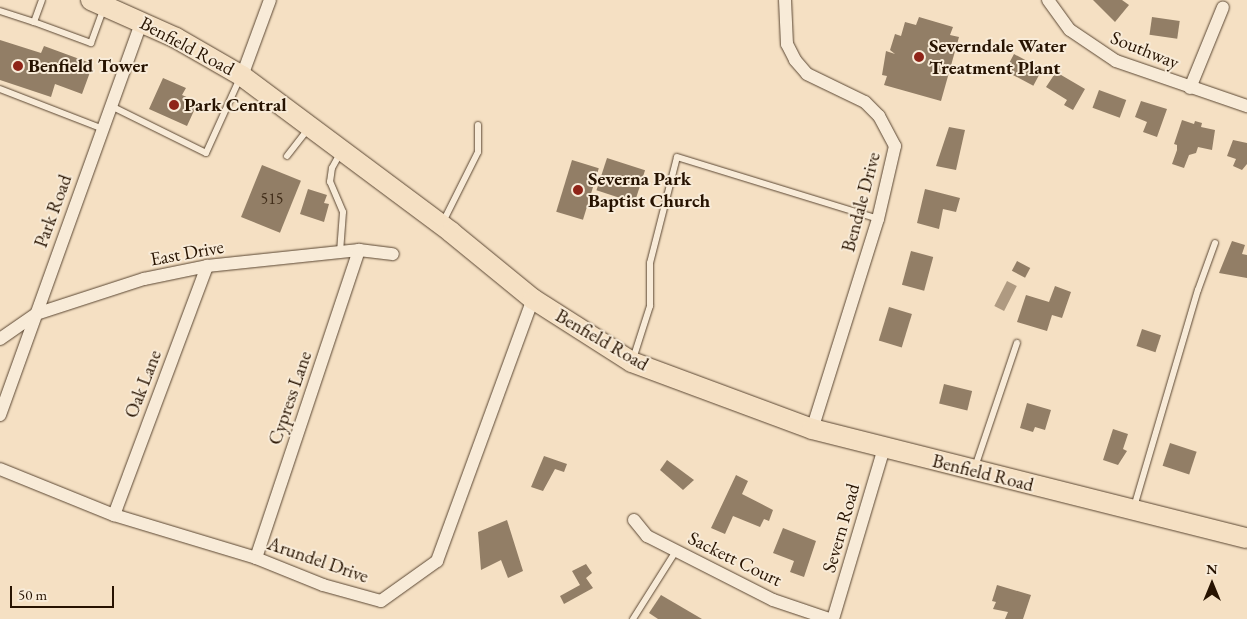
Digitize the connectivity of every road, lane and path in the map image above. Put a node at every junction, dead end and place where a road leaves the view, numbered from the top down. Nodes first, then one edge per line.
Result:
1 (42, 0) edge
2 (270, 0) edge
3 (785, 0) edge
4 (1048, 0) edge
5 (98, 3) edge
6 (1223, 7) dead end
7 (0, 11) edge
8 (142, 21) junction
9 (34, 22) junction
10 (242, 76) junction
11 (1190, 88) junction
12 (0, 89) edge
13 (111, 106) junction
14 (1247, 106) edge
15 (478, 124) dead end
16 (311, 127) junction
17 (103, 129) junction
18 (342, 151) junction
19 (287, 156) dead end
20 (878, 219) junction
21 (441, 225) junction
22 (1216, 244) dead end
23 (360, 250) junction
24 (340, 252) junction
25 (393, 254) dead end
26 (207, 266) junction
27 (533, 300) junction
28 (36, 314) junction
29 (0, 339) edge
30 (1017, 343) dead end
31 (632, 362) junction
32 (0, 415) edge
33 (812, 429) junction
34 (884, 448) junction
35 (0, 469) edge
36 (974, 472) junction
37 (1133, 511) junction
38 (114, 515) junction
39 (634, 520) dead end
40 (1247, 538) edge
41 (676, 551) junction
42 (256, 558) junction
43 (633, 619) edge
44 (828, 619) edge
45 (833, 619) edge

1 - 9 lane
2 - 10 street
3 - 20 street, Bendale Drive
4 - 11 street, Southway
5 - 8 main road, Benfield Road
5 - 9 lane
6 - 11 street
7 - 9 lane
8 - 10 main road, Benfield Road
8 - 13 street, Park Road
10 - 13 lane
10 - 16 main road, Benfield Road
11 - 14 street, Southway
12 - 17 lane
13 - 17 street, Park Road
15 - 21 lane
16 - 18 main road, Benfield Road
16 - 19 lane
17 - 28 street, Park Road
18 - 21 main road, Benfield Road
18 - 24 lane
20 - 31 lane
20 - 33 street, Bendale Drive
21 - 27 main road, Benfield Road
22 - 37 lane
23 - 24 street, East Drive
23 - 25 street, East Drive
23 - 42 street, Cypress Lane
24 - 26 street, East Drive
26 - 28 street, East Drive
26 - 38 street, Oak Lane
27 - 31 main road, Benfield Road
27 - 42 street, Arundel Drive
28 - 29 street, East Drive
28 - 32 street, Park Road
30 - 36 lane
31 - 33 main road, Benfield Road
33 - 34 main road, Benfield Road
34 - 36 main road, Benfield Road
34 - 45 street, Severn Road
35 - 38 street, Arundel Drive
36 - 37 main road, Benfield Road
37 - 40 main road, Benfield Road
38 - 42 street, Arundel Drive
39 - 41 street, Sackett Court
41 - 43 lane
41 - 44 street, Sackett Court

